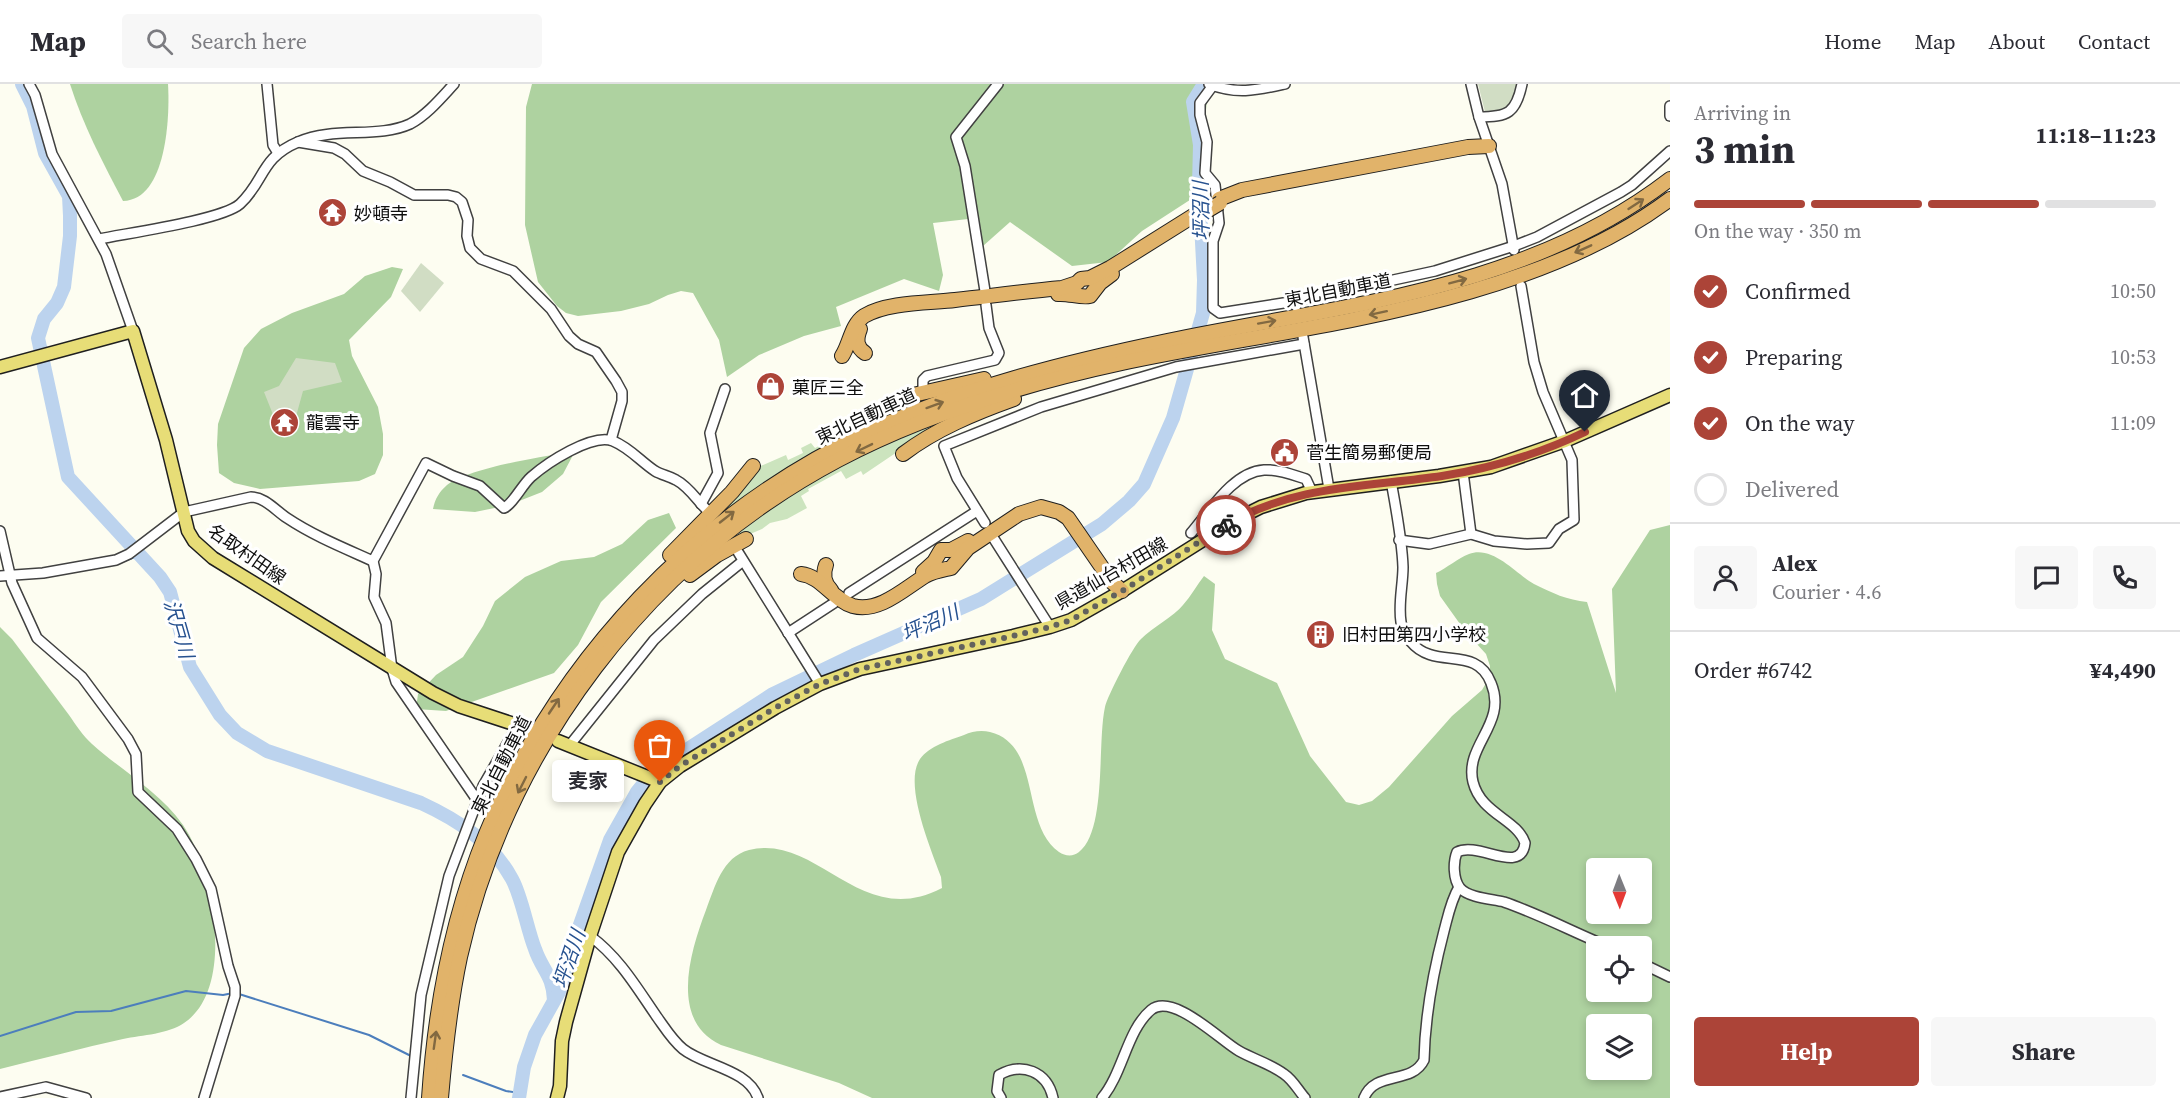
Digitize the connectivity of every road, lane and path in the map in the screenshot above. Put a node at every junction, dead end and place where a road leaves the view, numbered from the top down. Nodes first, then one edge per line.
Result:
1 (29, 84) edge
2 (267, 84) edge
3 (454, 84) edge
4 (998, 84) edge
5 (1212, 84) edge
6 (1285, 84) edge
7 (1471, 84) edge
8 (1522, 84) edge
9 (1670, 106) edge
10 (1670, 116) edge
11 (1479, 117) junction
12 (298, 142) junction
13 (1489, 146) junction
14 (1670, 151) edge
15 (278, 153) junction
16 (1670, 179) edge
17 (1670, 199) edge
18 (1193, 217) junction
19 (99, 239) junction
20 (1514, 249) junction
21 (1521, 286) dead end
22 (985, 291) dead end
23 (986, 305) dead end
24 (133, 331) junction
25 (1209, 340) junction
26 (1172, 349) junction
27 (865, 353) dead end
28 (842, 356) dead end
29 (0, 367) edge
30 (923, 388) dead end
31 (725, 389) dead end
32 (1670, 395) edge
33 (904, 398) dead end
34 (611, 440) junction
35 (1566, 441) junction
36 (903, 454) dead end
37 (753, 466) dead end
38 (1463, 472) junction
39 (1391, 482) junction
40 (1329, 489) junction
41 (1312, 492) junction
42 (977, 511) junction
43 (184, 513) junction
44 (1076, 523) junction
45 (985, 524) dead end
46 (0, 531) edge
47 (1191, 533) dead end
48 (1471, 534) junction
49 (994, 538) dead end
50 (746, 539) dead end
51 (1400, 540) junction
52 (373, 561) junction
53 (826, 564) dead end
54 (801, 574) dead end
55 (0, 576) edge
56 (11, 579) junction
57 (1122, 591) junction
58 (849, 593) dead end
59 (834, 603) dead end
60 (1050, 627) junction
61 (788, 633) junction
62 (392, 669) junction
63 (584, 673) junction
64 (818, 681) junction
65 (525, 728) joint
66 (564, 743) joint
67 (659, 782) junction
68 (477, 801) junction
69 (1459, 887) junction
70 (590, 936) junction
71 (1586, 937) edge
72 (1652, 968) edge
73 (1670, 977) edge
74 (0, 1097) edge
75 (86, 1098) edge
76 (204, 1098) edge
77 (411, 1098) edge
78 (429, 1098) edge
79 (441, 1098) edge
80 (557, 1098) edge
81 (758, 1098) edge
82 (1001, 1098) edge
83 (1053, 1098) edge
84 (1102, 1098) edge
85 (1305, 1098) edge
86 (1364, 1098) edge

1 - 19 street
2 - 15 street
3 - 12 street
4 - 22 street
5 - 6 street
5 - 20 street
7 - 11 street
8 - 11 street
9 - 10 street
11 - 13 street
12 - 15 street
12 - 34 street
13 - 18 highway, bridge
13 - 20 street
14 - 20 street
15 - 19 street
25 -> 16 highway, 東北自動車道
17 -> 25 highway, 東北自動車道
18 - 27 highway
18 - 28 highway
19 - 24 street
21 - 35 street
23 - 30 street
24 - 29 main road
24 - 43 main road, 名取村田線
25 - 26 highway, 東北自動車道
25 - 26 highway, 東北自動車道
26 - 33 highway
26 - 36 highway
26 - 63 highway, 東北自動車道
31 - 34 street
32 - 35 main road, 県道仙台村田線
34 - 52 street
35 - 38 main road, 県道仙台村田線
35 - 48 street
37 - 63 highway
38 - 39 main road, 県道仙台村田線
38 - 48 street
39 - 40 main road, 県道仙台村田線
39 - 51 street
40 - 41 main road, 県道仙台村田線
40 - 42 street
41 - 47 street
41 - 57 main road, 県道仙台村田線
42 - 45 street
42 - 58 street
43 - 52 street
43 - 56 street
43 - 62 main road, 名取村田線
44 - 53 highway
44 - 54 highway
44 - 57 highway
46 - 56 street
48 - 51 street
49 - 60 street
50 - 63 highway
51 - 69 street
52 - 62 street
55 - 56 street
56 - 76 street
57 - 60 main road, 県道仙台村田線
59 - 61 street
60 - 64 main road, 県道仙台村田線
61 - 64 street
61 - 66 street
62 - 65 main road, 名取村田線
62 - 68 street
78 -> 63 highway, 東北自動車道
63 -> 79 highway, 東北自動車道
64 - 67 main road, 県道仙台村田線
65 - 68 street
66 - 67 main road
67 - 70 main road, 県道仙台村田線
68 - 77 street
69 - 71 street
69 - 86 street
70 - 80 main road, 県道仙台村田線
70 - 81 street
72 - 73 street
74 - 75 street
82 - 83 street
84 - 85 street

